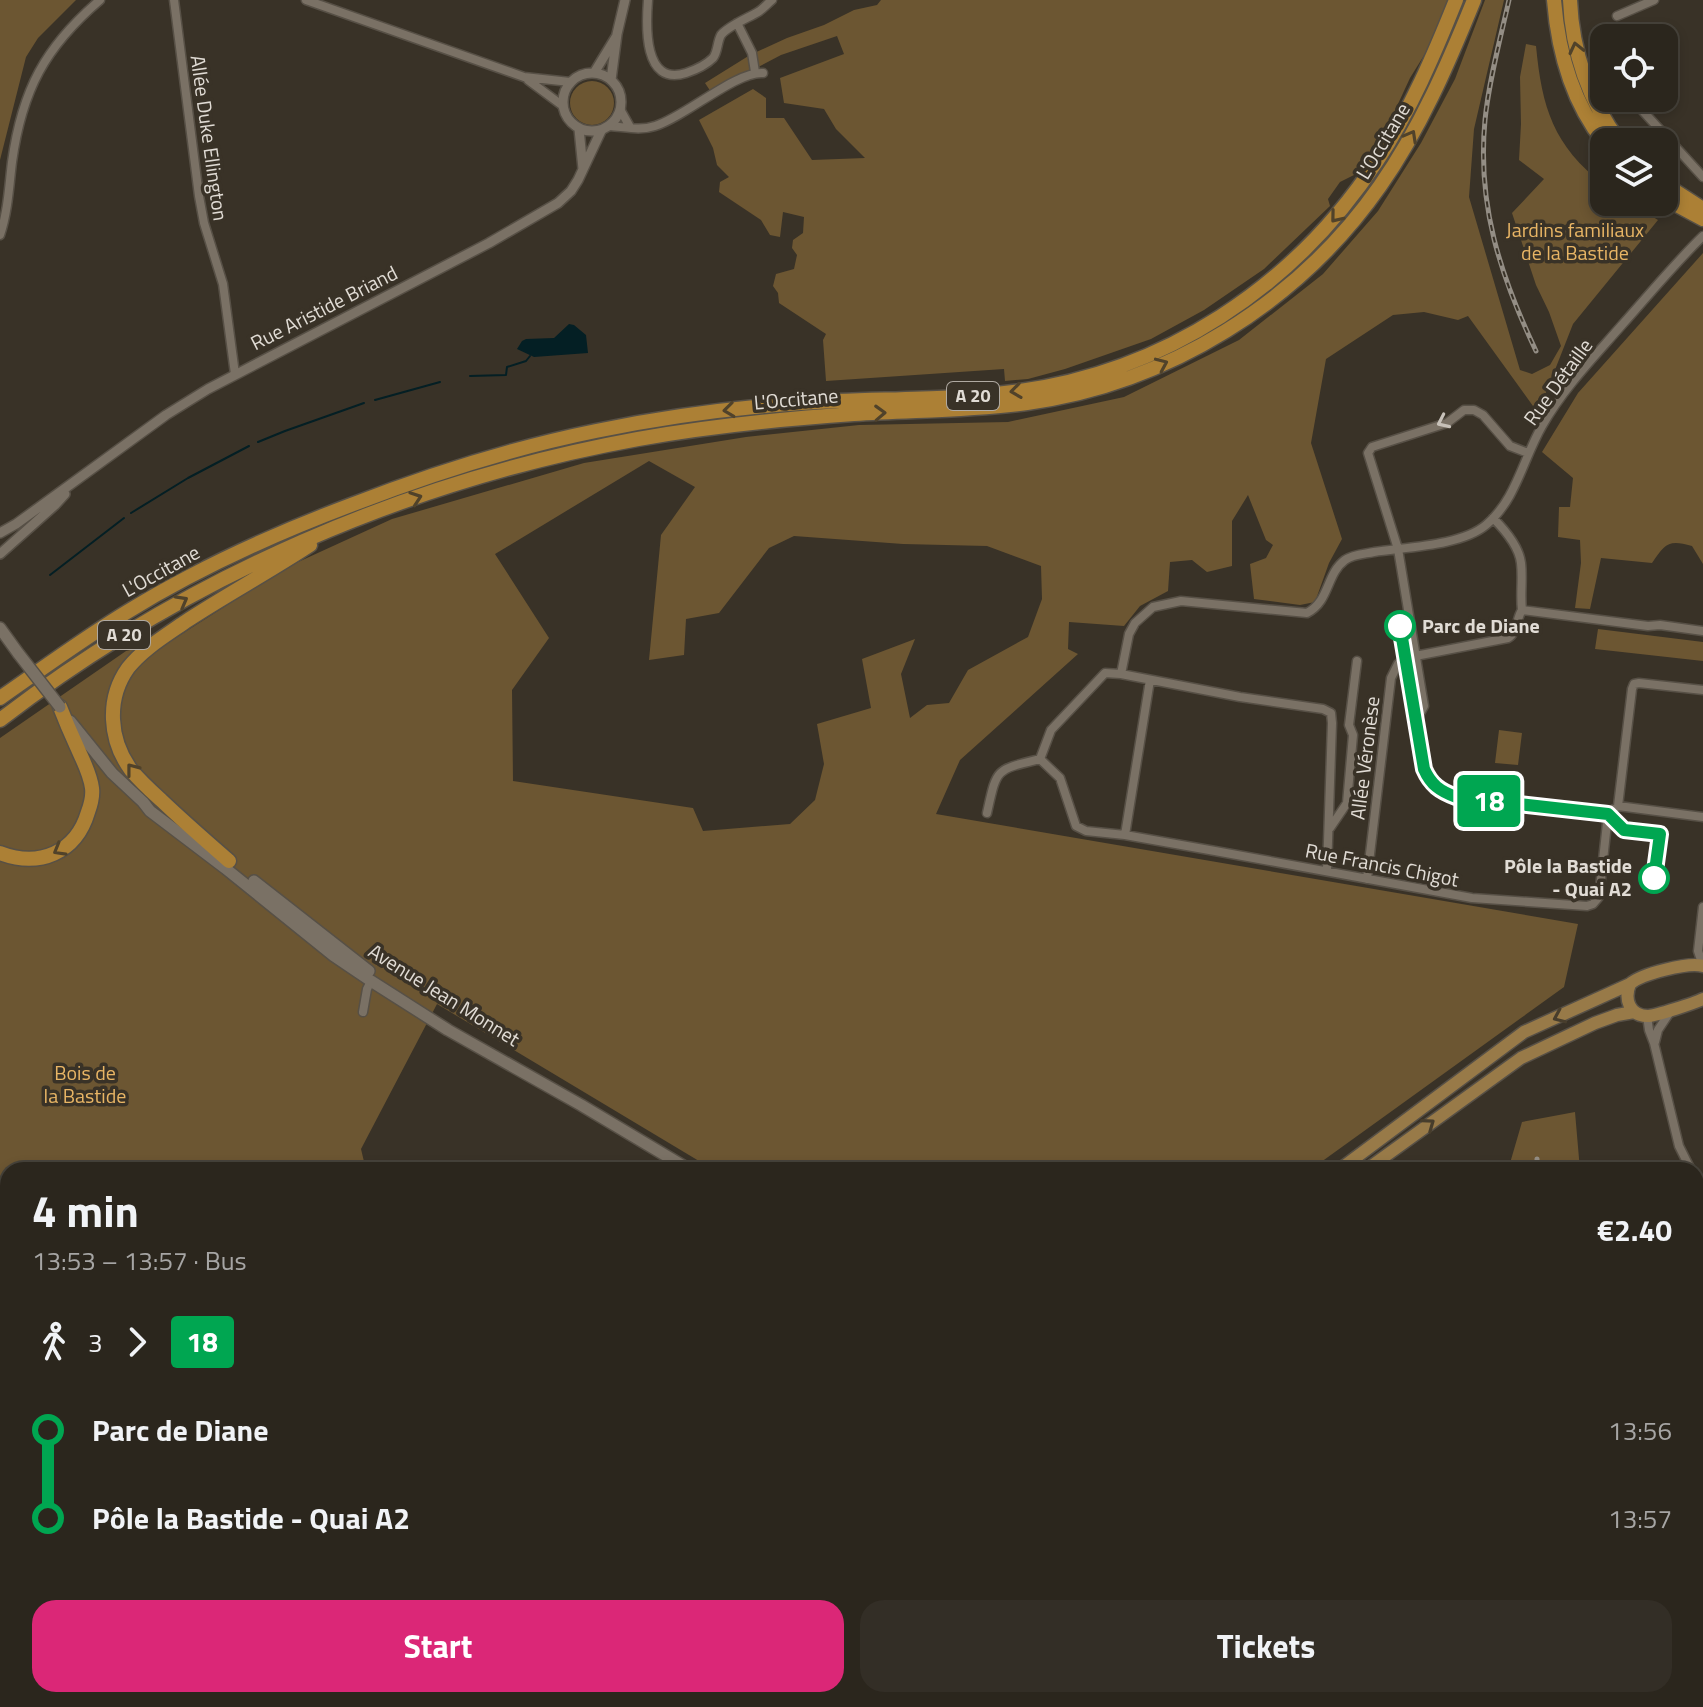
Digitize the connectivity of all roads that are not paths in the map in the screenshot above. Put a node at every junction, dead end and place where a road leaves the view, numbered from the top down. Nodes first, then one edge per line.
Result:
1 (174, 0) edge
2 (306, 0) edge
3 (625, 0) edge
4 (648, 0) edge
5 (772, 0) edge
6 (1456, 0) edge
7 (1474, 0) edge
8 (1554, 0) edge
9 (1570, 0) edge
10 (1654, 0) edge
11 (100, 1) edge
12 (1617, 16) dead end
13 (737, 23) junction
14 (617, 34) junction
15 (594, 73) junction
16 (524, 77) junction
17 (611, 80) junction
18 (570, 82) junction
19 (563, 106) junction
20 (621, 111) junction
21 (1644, 112) edge
22 (630, 127) junction
23 (606, 128) junction
24 (1595, 128) edge
25 (1610, 128) edge
26 (579, 129) junction
27 (583, 169) junction
28 (1703, 177) edge
29 (1678, 193) edge
30 (1678, 206) edge
31 (1703, 209) edge
32 (1703, 219) edge
33 (0, 235) edge
34 (1703, 236) edge
35 (235, 374) junction
36 (1528, 453) junction
37 (77, 480) junction
38 (1493, 518) junction
39 (343, 524) junction
40 (0, 533) edge
41 (1398, 549) junction
42 (0, 554) edge
43 (1522, 610) junction
44 (0, 628) edge
45 (1703, 631) edge
46 (1416, 657) junction
47 (1357, 661) dead end
48 (44, 667) junction
49 (1121, 674) junction
50 (1150, 680) junction
51 (0, 690) edge
52 (1703, 690) edge
53 (0, 698) edge
54 (22, 703) junction
55 (60, 707) junction
56 (0, 720) edge
57 (0, 731) edge
58 (1040, 759) junction
59 (143, 802) junction
60 (1618, 806) junction
61 (987, 813) dead end
62 (1608, 814) junction
63 (1703, 817) edge
64 (1330, 828) junction
65 (1125, 835) junction
66 (0, 853) edge
67 (229, 861) junction
68 (1327, 871) junction
69 (1367, 879) junction
70 (1703, 907) edge
71 (1698, 951) junction
72 (1685, 965) junction
73 (1703, 966) edge
74 (371, 981) junction
75 (1630, 984) junction
76 (1703, 999) edge
77 (1671, 1009) junction
78 (363, 1012) dead end
79 (1634, 1012) junction
80 (1647, 1016) junction
81 (1654, 1043) junction
82 (676, 1162) edge
83 (689, 1162) edge
84 (1350, 1162) edge
85 (1377, 1162) edge
86 (1687, 1162) edge

1 - 35 street, Allée Duke Ellington
2 - 16 street
3 - 14 street
4 - 13 street
5 - 13 street
6 -> 48 highway, L'Occitane / A 20
39 -> 7 highway, L'Occitane / A 20
8 - 24 highway
25 -> 9 highway
10 - 12 street
11 - 33 street
13 - 22 street
14 - 15 street
14 - 17 street
15 - 17 street
15 - 18 street
16 - 18 street
16 - 19 street
17 - 20 street
18 - 19 street
19 - 26 street
20 - 22 street
20 - 23 street
21 - 28 street
22 - 23 street
23 - 26 street
23 - 27 street, Rue Aristide Briand
26 - 27 street
27 - 35 street, Rue Aristide Briand
29 - 31 highway
30 - 32 highway
34 - 36 street, Rue Détaille
35 - 37 street, Rue Aristide Briand
36 - 38 street, Rue Détaille
36 -> 41 street
37 - 40 street, Rue Aristide Briand
37 - 42 street, Rue Aristide Briand
38 - 41 street, Rue Détaille
38 - 43 street
54 -> 39 highway, L'Occitane / A 20
67 -> 39 highway
41 - 46 street
41 - 49 street, Rue Détaille
43 - 45 street
43 - 46 street
44 - 55 main road, Avenue Jean Monnet, bridge
46 - 62 street
46 - 69 street, Allée Véronèse
47 - 64 street
48 - 51 highway
48 - 53 highway, L'Occitane / A 20
49 - 50 street
49 - 58 street
50 - 64 street
50 - 65 street
52 - 60 street
54 - 56 highway, L'Occitane / A 20
54 - 57 highway
55 - 59 main road, Avenue Jean Monnet
55 -> 66 highway
58 - 61 street
58 - 65 street, Rue Francis Chigot
59 - 67 main road, Avenue Jean Monnet
59 - 74 main road, Avenue Jean Monnet
60 - 62 street
60 - 63 street
62 - 69 street, Rue Francis Chigot
64 - 68 street
65 - 68 street, Rue Francis Chigot
67 - 83 main road, Avenue Jean Monnet
68 - 69 street, Rue Francis Chigot
70 - 71 street
71 - 72 street
71 - 73 street
72 - 73 main road
72 - 75 main road
74 - 78 street
74 - 82 main road, Avenue Jean Monnet
75 - 79 main road
75 -> 84 main road
76 - 77 main road
77 - 80 main road
77 - 81 street
79 - 80 main road
85 -> 79 main road
80 - 81 street
81 - 86 street

